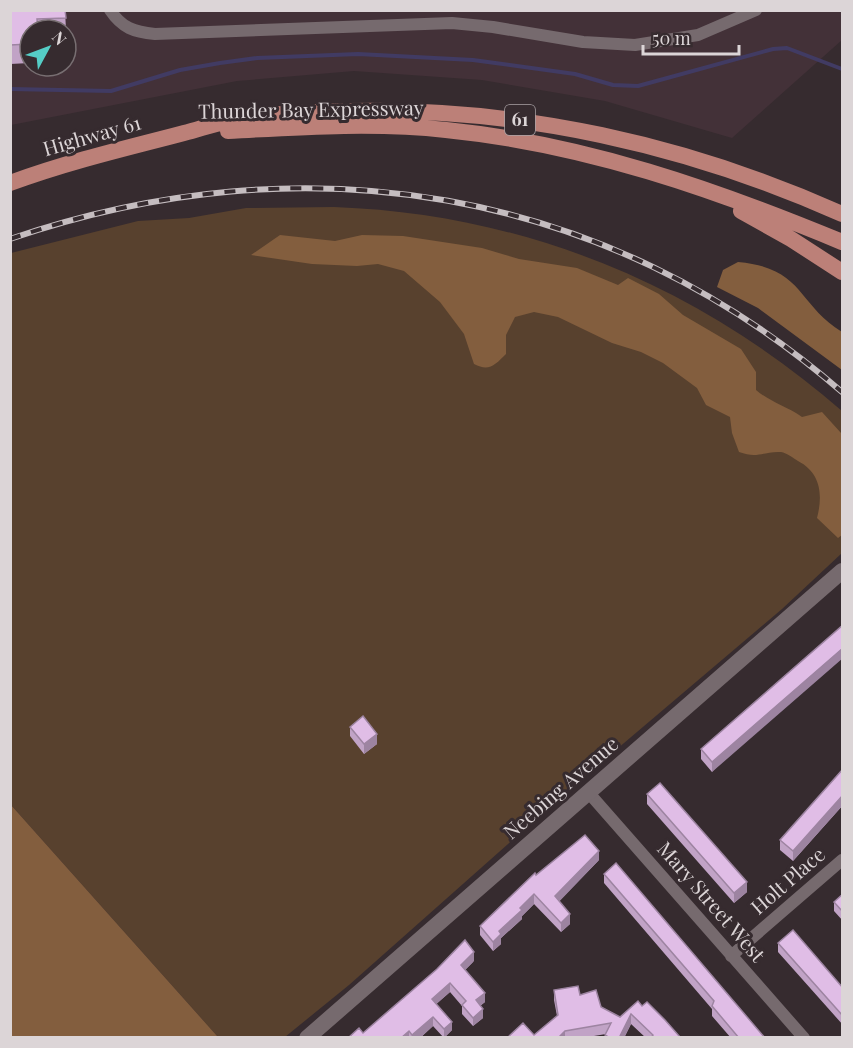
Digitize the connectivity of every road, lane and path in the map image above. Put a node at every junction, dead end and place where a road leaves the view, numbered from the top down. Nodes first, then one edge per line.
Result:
1 (110, 10) edge
2 (756, 10) edge
3 (186, 133) junction
4 (10, 183) edge
5 (690, 184) junction
6 (841, 213) edge
7 (843, 242) edge
8 (843, 272) edge
9 (843, 571) edge
10 (588, 792) junction
11 (843, 860) edge
12 (731, 956) junction
13 (307, 1038) edge
14 (804, 1038) edge

1 - 2 street
3 - 4 highway, Highway 61 / 61
3 - 5 highway, Thunder Bay Expressway / 61
3 - 6 highway, Thunder Bay Expressway / 61
5 - 7 highway, Thunder Bay Expressway / 61
5 - 8 highway
9 - 10 main road, Neebing Avenue
10 - 12 street, Mary Street West
10 - 13 main road, Neebing Avenue
11 - 12 street, Holt Place
12 - 14 street, Mary Street West

